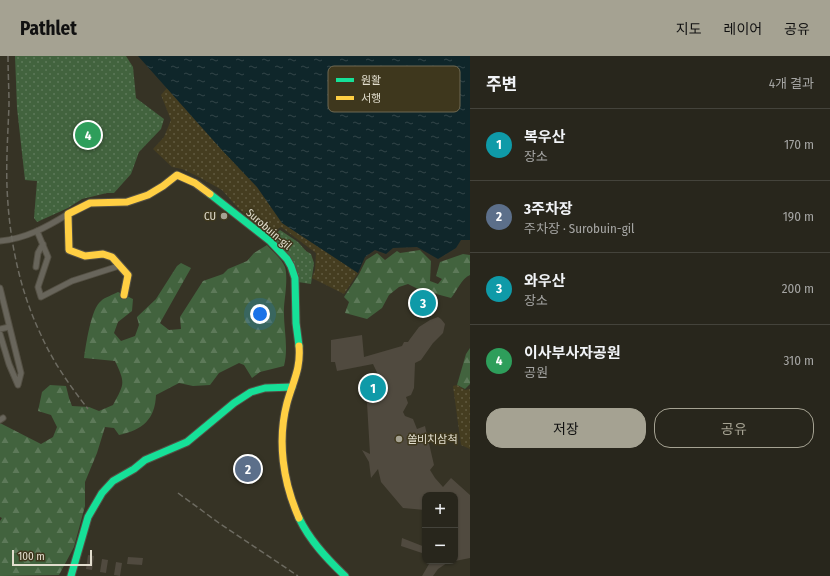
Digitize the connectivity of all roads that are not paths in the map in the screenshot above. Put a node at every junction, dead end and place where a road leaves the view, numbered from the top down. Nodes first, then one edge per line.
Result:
1 (68, 214) junction
2 (37, 231) junction
3 (0, 241) edge
4 (43, 244) junction
5 (119, 266) junction
6 (36, 267) dead end
7 (0, 288) edge
8 (124, 295) dead end
9 (9, 327) junction
10 (0, 329) edge
11 (0, 334) edge
12 (292, 387) junction
13 (71, 576) edge
14 (345, 576) edge

1 - 2 street
1 - 5 street
1 - 12 street, Surobuin-gil
2 - 3 street
2 - 4 street
4 - 5 street
4 - 6 street
5 - 8 street
7 - 9 street
9 - 10 street
9 - 11 street
12 - 13 street
12 - 14 street, Surobuin-gil

